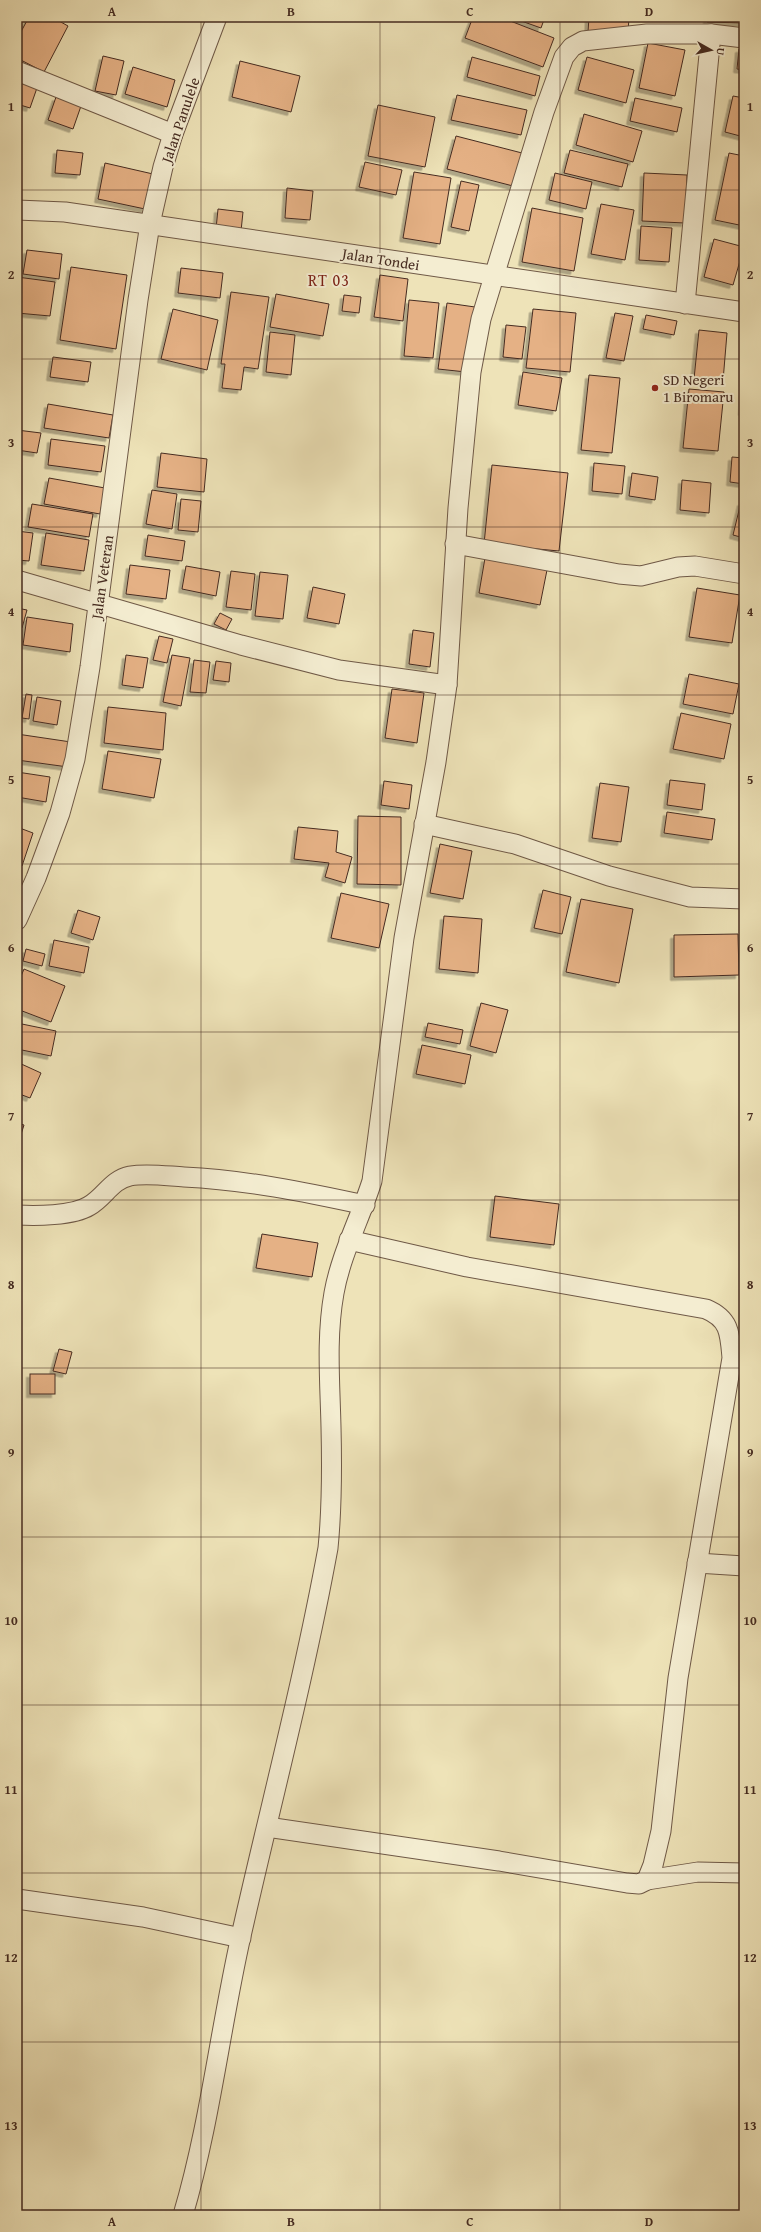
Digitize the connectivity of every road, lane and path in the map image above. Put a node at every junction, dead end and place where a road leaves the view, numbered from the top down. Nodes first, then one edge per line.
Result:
1 (217, 17) edge
2 (711, 34) junction
3 (744, 38) edge
4 (17, 71) edge
5 (173, 134) junction
6 (17, 199) edge
7 (17, 210) edge
8 (65, 212) junction
9 (150, 224) junction
10 (495, 277) junction
11 (685, 304) junction
12 (744, 312) edge
13 (455, 544) junction
14 (744, 574) edge
15 (17, 580) edge
16 (98, 603) junction
17 (447, 685) junction
18 (424, 824) junction
19 (744, 899) edge
20 (17, 920) edge
21 (365, 1205) junction
22 (17, 1215) edge
23 (349, 1240) junction
24 (697, 1563) junction
25 (744, 1566) edge
26 (267, 1827) junction
27 (744, 1873) edge
28 (647, 1880) junction
29 (17, 1898) edge
30 (241, 1938) junction
31 (183, 2215) edge

1 - 5 street, Jalan Panulele
2 - 3 street
2 - 10 street
2 - 11 street
4 - 5 street
5 - 9 street, Jalan Panulele
6 - 8 street
7 - 8 street, Jalan Tondei
8 - 9 street, Jalan Tondei
9 - 10 street, Jalan Tondei
9 - 16 street, Jalan Veteran
10 - 11 street, Jalan Tondei
10 - 13 street
11 - 12 street, Jalan Tondei
13 - 14 street
13 - 17 street
15 - 16 street
16 - 17 street
16 - 20 street, Jalan Veteran
17 - 18 street
18 - 19 street
18 - 21 street
21 - 22 street
21 - 23 street
23 - 24 street
23 - 26 street
24 - 25 street
24 - 28 street
26 - 28 street
26 - 30 street
27 - 28 street
29 - 30 street
30 - 31 street

